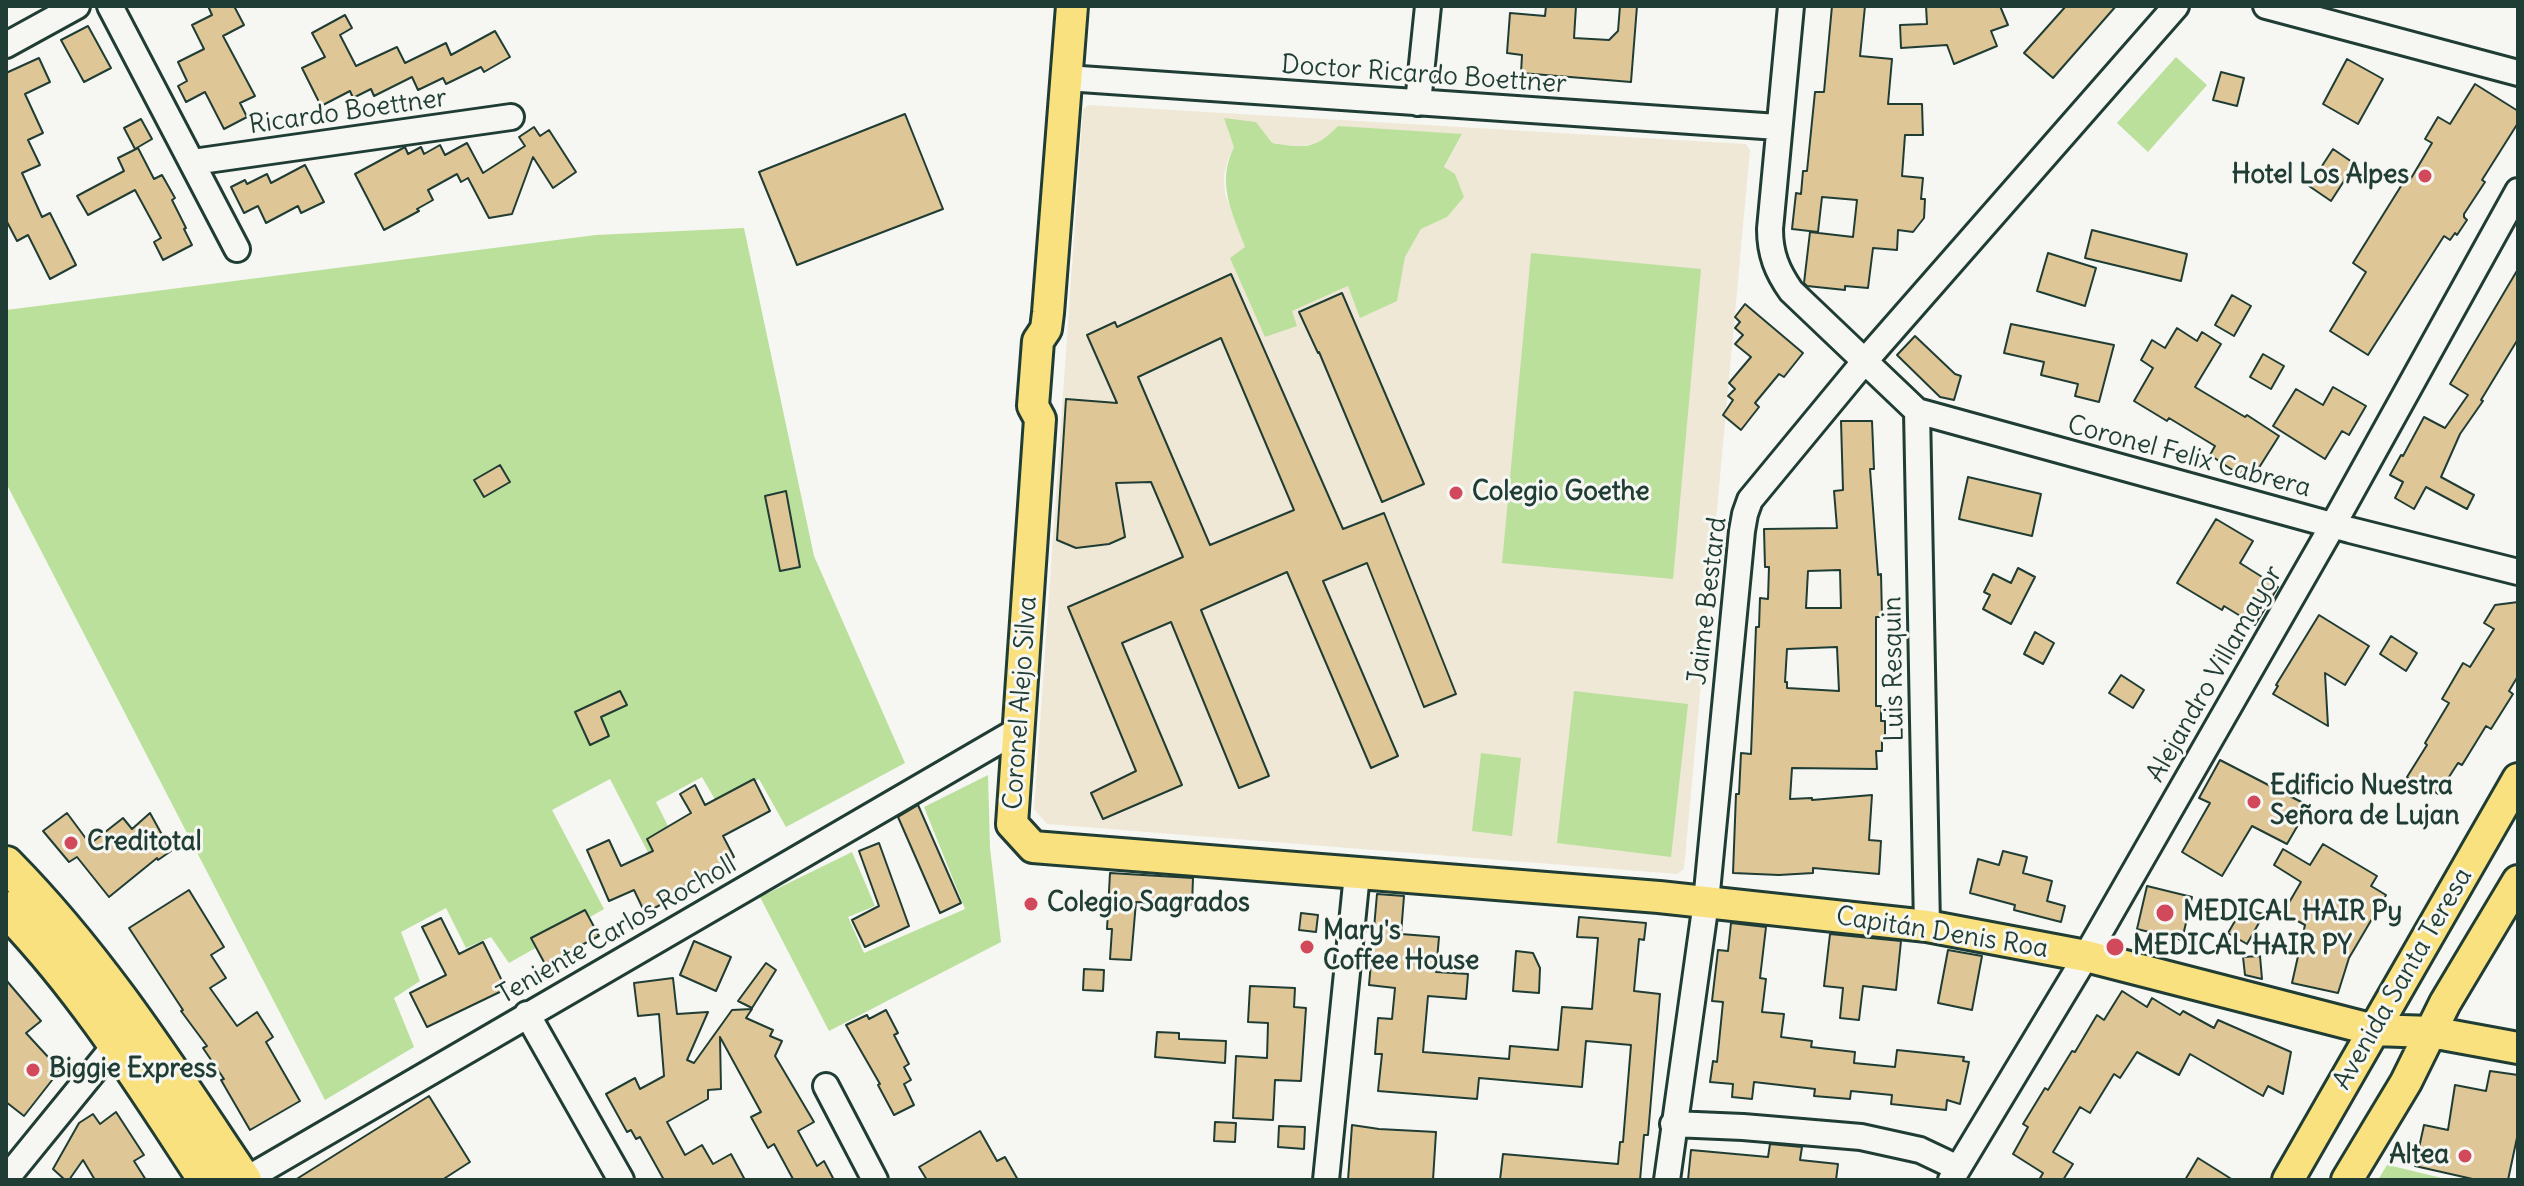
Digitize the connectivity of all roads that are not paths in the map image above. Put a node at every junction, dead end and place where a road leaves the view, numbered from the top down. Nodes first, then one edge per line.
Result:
1 (77, 6) edge
2 (110, 6) edge
3 (1072, 6) edge
4 (1428, 6) edge
5 (1791, 6) edge
6 (2176, 6) edge
7 (2266, 6) edge
8 (6, 45) edge
9 (2518, 73) edge
10 (1066, 78) junction
11 (1418, 103) junction
12 (511, 117) dead end
13 (1778, 127) junction
14 (193, 162) junction
15 (2518, 191) edge
16 (237, 249) dead end
17 (1864, 362) junction
18 (1917, 411) junction
19 (2333, 525) junction
20 (2518, 572) edge
21 (1018, 730) junction
22 (2518, 779) edge
23 (6, 864) edge
24 (1357, 874) junction
25 (2518, 881) edge
26 (1706, 902) junction
27 (6, 909) edge
28 (1927, 926) junction
29 (2086, 956) junction
30 (527, 1014) junction
31 (2374, 1030) junction
32 (2431, 1032) junction
33 (128, 1034) junction
34 (2518, 1048) edge
35 (826, 1086) dead end
36 (1673, 1124) junction
37 (1955, 1174) edge
38 (6, 1179) edge
39 (206, 1180) edge
40 (245, 1180) edge
41 (621, 1180) edge
42 (875, 1180) edge
43 (1326, 1180) edge
44 (1667, 1180) edge
45 (2288, 1180) edge
46 (2347, 1180) edge

1 - 8 street
2 - 14 street
3 - 10 main road, Coronel Alejo Silva
4 - 11 street
5 - 13 street
6 - 17 street, Jaime Bestard
7 - 9 street
10 - 11 street, Doctor Ricardo Boettner
10 - 21 main road, Coronel Alejo Silva
11 - 13 street, Doctor Ricardo Boettner
12 - 14 street, Ricardo Boettner
13 - 17 street
14 - 16 street
15 - 19 street, Alejandro Villamayor
17 - 18 street, Coronel Felix Cabrera
17 - 26 street, Jaime Bestard
18 - 19 street, Coronel Felix Cabrera
18 - 28 street, Luis Resquin
19 - 20 street, Coronel Felix Cabrera
19 - 29 street, Alejandro Villamayor
21 - 24 main road, Coronel Alejo Silva
21 - 30 street, Teniente Carlos Rocholl
22 - 31 main road, Avenida Santa Teresa
23 - 33 highway
24 - 26 main road, Capitán Denis Roa
24 - 43 street
25 - 32 main road, Avenida Santa Teresa
26 - 28 main road, Capitán Denis Roa
26 - 36 street, Jaime Bestard
27 - 33 highway
28 - 29 main road, Capitán Denis Roa
29 - 31 main road, Capitán Denis Roa
29 - 37 street, Alejandro Villamayor
30 - 40 street, Teniente Carlos Rocholl
30 - 41 street
31 - 32 main road, Capitán Denis Roa
31 - 45 main road, Avenida Santa Teresa
32 - 34 main road, Capitán Denis Roa
32 - 46 main road, Avenida Santa Teresa
33 - 38 street
33 - 39 highway
33 - 40 highway
35 - 42 street
36 - 37 street
36 - 44 street, Jaime Bestard

